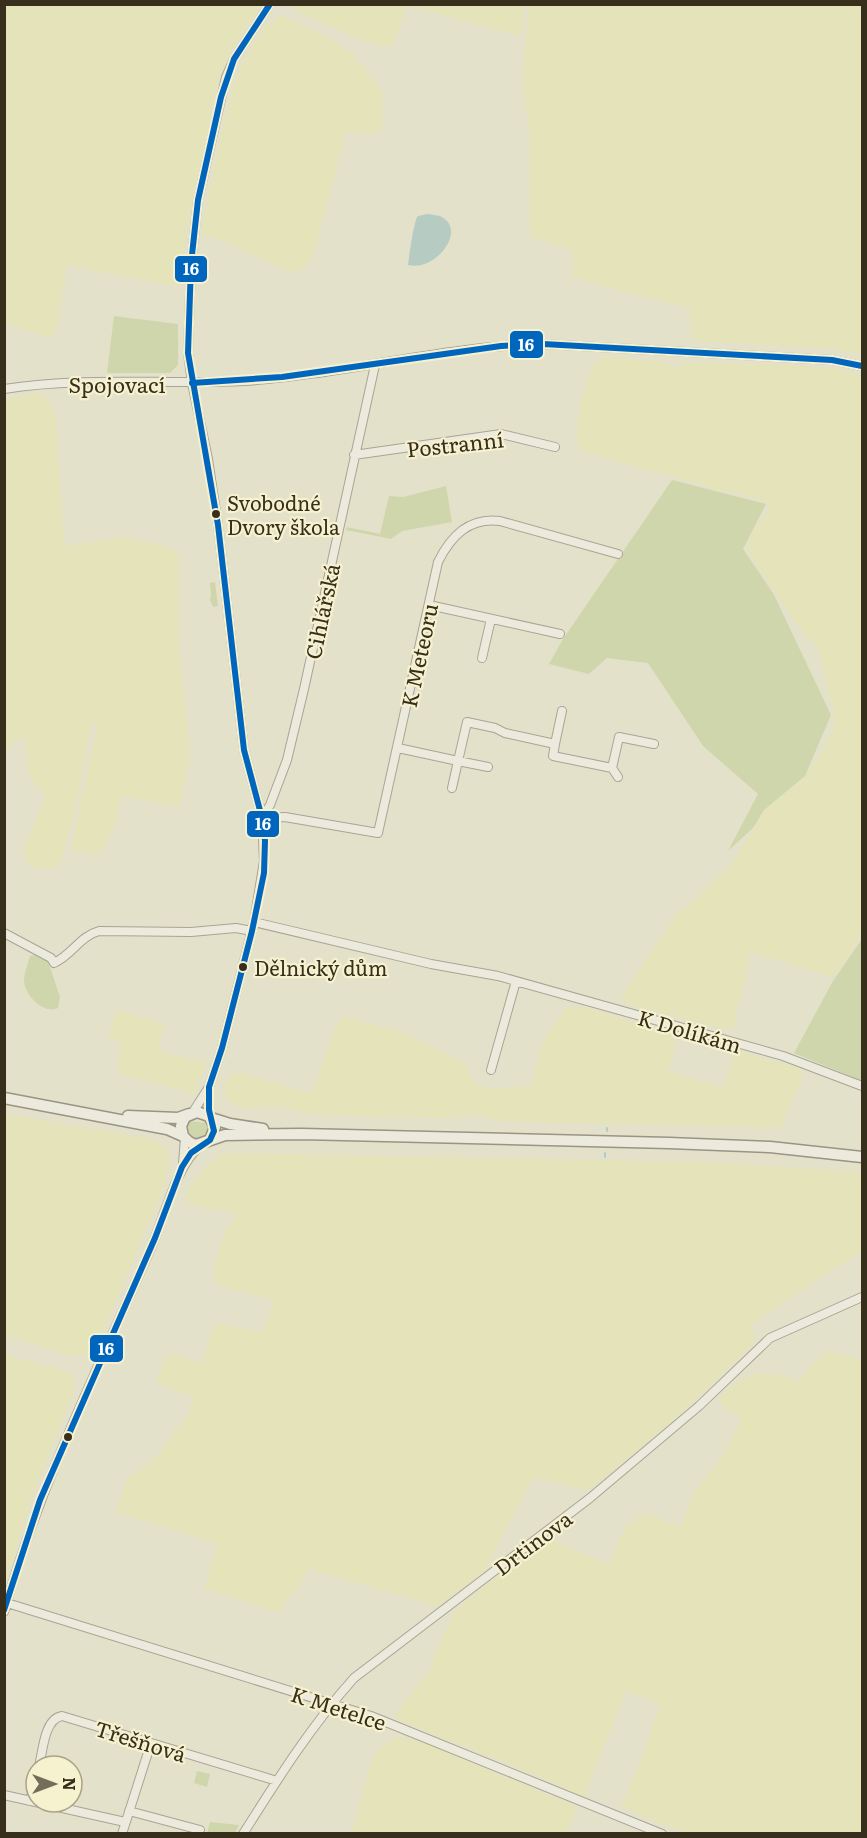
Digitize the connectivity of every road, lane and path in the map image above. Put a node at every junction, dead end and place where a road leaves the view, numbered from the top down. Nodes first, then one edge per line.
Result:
1 (270, 4) edge
2 (375, 365) junction
3 (862, 366) edge
4 (192, 383) junction
5 (4, 389) edge
6 (555, 447) dead end
7 (354, 455) junction
8 (618, 554) dead end
9 (429, 605) junction
10 (491, 619) junction
11 (560, 634) dead end
12 (482, 658) dead end
13 (562, 711) dead end
14 (555, 744) junction
15 (654, 744) dead end
16 (398, 748) junction
17 (458, 760) junction
18 (488, 767) dead end
19 (612, 768) junction
20 (618, 777) dead end
21 (452, 788) dead end
22 (262, 818) junction
23 (253, 927) junction
24 (4, 933) edge
25 (516, 981) junction
26 (491, 1070) dead end
27 (862, 1086) edge
28 (209, 1088) junction
29 (4, 1098) edge
30 (191, 1113) junction
31 (92, 1114) junction
32 (210, 1117) junction
33 (302, 1134) junction
34 (184, 1137) junction
35 (205, 1142) junction
36 (862, 1157) edge
37 (182, 1167) junction
38 (862, 1297) edge
39 (7, 1603) junction
40 (4, 1612) edge
41 (331, 1703) junction
42 (151, 1743) junction
43 (42, 1754) edge
44 (277, 1781) junction
45 (4, 1795) edge
46 (24, 1800) edge
47 (129, 1810) junction
48 (84, 1813) edge
49 (125, 1822) junction
50 (200, 1830) dead end
51 (122, 1833) edge
52 (243, 1833) edge
53 (662, 1833) edge

1 - 4 street
2 - 3 street, Spojovací
2 - 4 street, Spojovací
2 - 7 street, Cihlářská
4 - 5 street, Spojovací
4 - 22 street
6 - 7 street, Postranní
7 - 22 street, Cihlářská
8 - 9 street, K Meteoru
9 - 10 street
9 - 16 street, K Meteoru
10 - 11 street
10 - 12 street
13 - 14 street
14 - 17 street
14 - 19 street
15 - 19 street
16 - 17 street
16 - 22 street, K Meteoru
17 - 18 street
17 - 21 street
19 - 20 street
22 - 23 street
23 - 24 street, K Dolíkám
23 - 25 street, K Dolíkám
23 - 28 street
25 - 26 street
25 - 27 street, K Dolíkám
28 - 30 street
28 - 32 street
29 - 31 main road
30 - 31 main road
30 - 32 main road
30 - 34 main road
31 - 34 main road
32 - 33 main road
32 - 35 main road
33 - 35 main road
33 - 36 main road
34 - 35 main road
34 - 37 street
35 - 37 street
37 - 39 street
38 - 41 street, Drtinova
39 - 40 street
39 - 41 street, K Metelce
41 - 44 street, Drtinova
41 - 53 street, K Metelce
42 - 43 street, Třešňová
42 - 44 street, Třešňová
42 - 47 street
44 - 52 street, Drtinova
45 - 46 street
47 - 49 street
47 - 50 street
48 - 49 street
49 - 51 street

